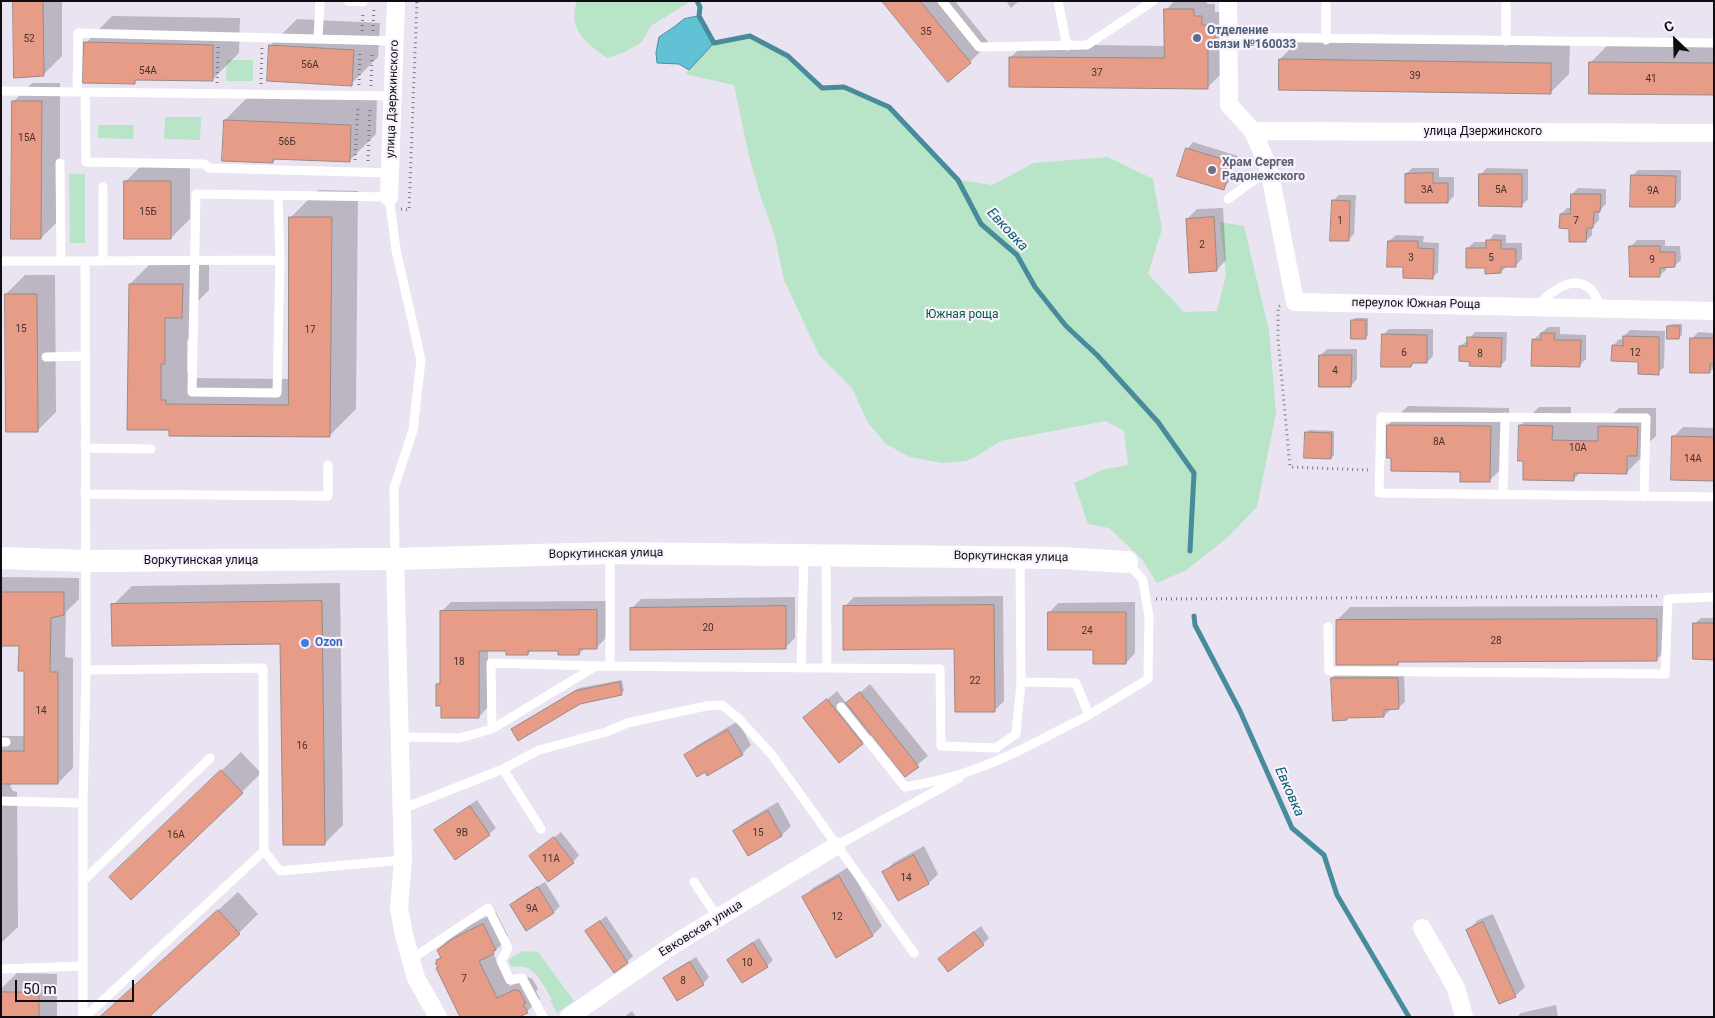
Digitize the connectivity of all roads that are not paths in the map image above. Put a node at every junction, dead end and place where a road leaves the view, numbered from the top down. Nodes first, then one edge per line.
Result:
1 (320, 1) edge
2 (348, 1) edge
3 (396, 1) edge
4 (942, 1) edge
5 (1058, 1) edge
6 (1153, 1) edge
7 (1326, 1) edge
8 (1506, 1) edge
9 (363, 2) edge
10 (1226, 3) edge
11 (1229, 37) junction
12 (318, 38) junction
13 (1326, 40) junction
14 (395, 41) junction
15 (1506, 41) junction
16 (1714, 43) edge
17 (1067, 46) junction
18 (1, 91) edge
19 (81, 92) junction
20 (394, 96) junction
21 (1253, 131) junction
22 (1714, 134) edge
23 (60, 162) dead end
24 (1269, 169) junction
25 (390, 173) junction
26 (103, 187) dead end
27 (278, 195) junction
28 (1228, 199) dead end
29 (390, 203) junction
30 (194, 260) junction
31 (280, 260) junction
32 (1, 261) edge
33 (61, 261) junction
34 (85, 261) junction
35 (103, 261) junction
36 (1539, 307) junction
37 (1600, 308) junction
38 (1714, 311) edge
39 (85, 356) junction
40 (46, 357) dead end
41 (1504, 417) junction
42 (85, 448) junction
43 (150, 449) dead end
44 (328, 465) dead end
45 (85, 494) junction
46 (1503, 495) junction
47 (1644, 497) junction
48 (1714, 498) edge
49 (610, 553) junction
50 (804, 554) junction
51 (826, 554) junction
52 (1020, 557) junction
53 (1, 558) edge
54 (395, 559) junction
55 (86, 562) junction
56 (1127, 562) joint
57 (1714, 597) edge
58 (1328, 626) dead end
59 (596, 666) junction
60 (610, 666) junction
61 (802, 668) junction
62 (827, 668) junction
63 (86, 670) junction
64 (1021, 682) junction
65 (841, 707) dead end
66 (1089, 715) junction
67 (492, 729) junction
68 (1016, 734) junction
69 (400, 737) junction
70 (1028, 745) junction
71 (210, 758) dead end
72 (503, 769) junction
73 (973, 770) junction
74 (1, 801) edge
75 (82, 803) junction
76 (402, 809) junction
77 (541, 829) dead end
78 (836, 846) junction
79 (264, 851) junction
80 (403, 860) junction
81 (83, 881) junction
82 (694, 882) dead end
83 (718, 918) junction
84 (1422, 928) dead end
85 (914, 953) dead end
86 (410, 960) junction
87 (83, 966) junction
88 (1, 969) edge
89 (84, 1017) edge
90 (438, 1017) edge
91 (543, 1017) edge
92 (569, 1017) edge
93 (1464, 1017) edge

1 - 12 lane
2 - 9 lane
3 - 14 street, улица Дзержинского
4 - 17 lane
5 - 17 lane
6 - 17 lane
7 - 13 lane
8 - 15 lane
10 - 11 street
11 - 13 lane
11 - 21 street
12 - 14 lane
12 - 19 lane
13 - 15 lane
14 - 20 street, улица Дзержинского
15 - 16 lane
18 - 19 lane
19 - 20 lane
19 - 25 lane
20 - 25 street, улица Дзержинского
21 - 22 street, улица Дзержинского
21 - 24 street
23 - 33 lane
24 - 28 lane
24 - 36 street, переулок Южная Роща
25 - 29 street, улица Дзержинского
26 - 35 lane
27 - 29 lane
27 - 30 lane
27 - 31 lane
29 - 54 lane
30 - 31 lane
30 - 31 lane
30 - 35 lane
32 - 33 lane
33 - 34 lane
34 - 35 lane
34 - 39 lane
36 - 37 street, переулок Южная Роща
36 - 37 lane
37 - 38 street, переулок Южная Роща
39 - 40 lane
39 - 42 lane
41 - 46 lane
41 - 46 lane
41 - 47 lane
42 - 43 lane
42 - 45 lane
44 - 45 lane
45 - 55 lane
46 - 47 lane
47 - 48 lane
49 - 50 street, Воркутинская улица
49 - 54 street, Воркутинская улица
49 - 60 lane
50 - 51 street, Воркутинская улица
50 - 61 lane
51 - 52 street, Воркутинская улица
51 - 62 lane
52 - 56 street, Воркутинская улица
52 - 64 lane
53 - 55 street, Воркутинская улица
54 - 55 street, Воркутинская улица
54 - 69 street
55 - 63 lane
56 - 66 lane
57 - 58 lane
59 - 60 lane
59 - 67 lane
59 - 67 lane
60 - 61 lane
61 - 62 lane
62 - 68 lane
63 - 75 lane
63 - 79 lane
64 - 66 lane
64 - 68 lane
65 - 73 lane
66 - 70 lane
67 - 69 lane
68 - 70 lane
69 - 76 street
70 - 73 lane
71 - 81 lane
72 - 76 lane
72 - 77 lane
72 - 78 lane
73 - 78 lane
74 - 75 lane
75 - 81 lane
76 - 80 street
78 - 83 street, Евковская улица
78 - 85 lane
79 - 80 lane
79 - 89 lane
80 - 86 street
81 - 87 lane
82 - 83 lane
83 - 92 street, Евковская улица
84 - 93 street
86 - 90 street
86 - 91 lane
87 - 88 lane
87 - 89 lane

